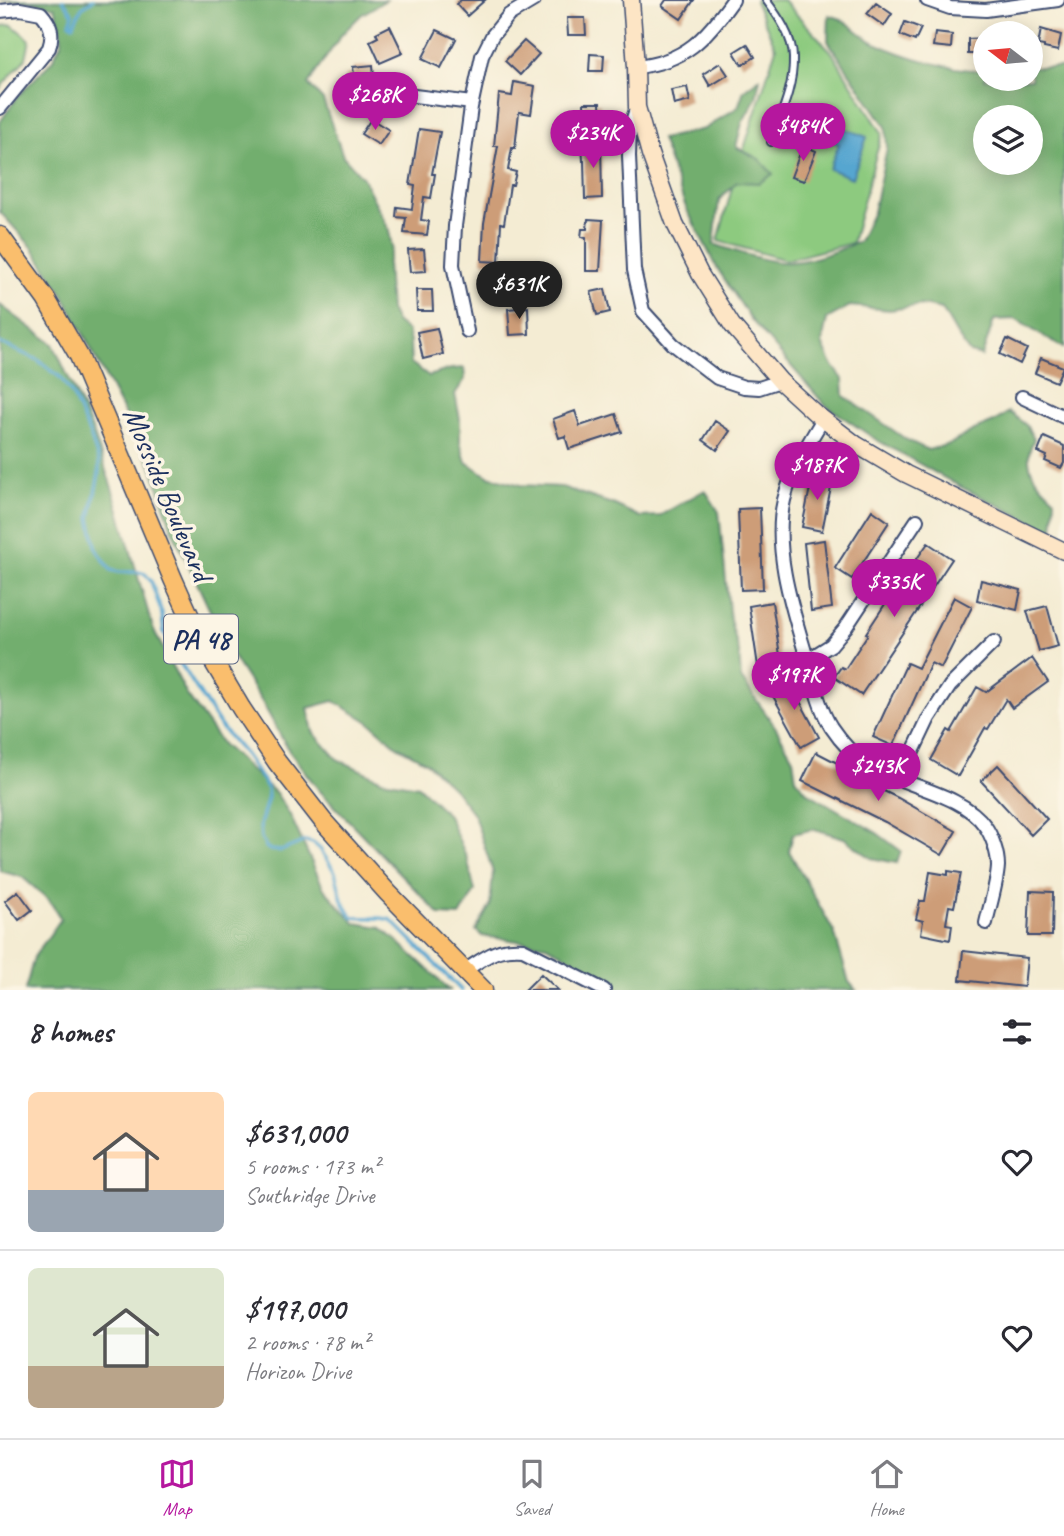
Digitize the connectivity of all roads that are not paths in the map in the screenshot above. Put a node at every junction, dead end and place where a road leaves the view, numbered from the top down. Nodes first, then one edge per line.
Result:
1 (534, 0) edge
2 (631, 0) edge
3 (733, 0) edge
4 (766, 0) edge
5 (928, 0) edge
6 (1058, 0) edge
7 (0, 11) edge
8 (636, 67) junction
9 (398, 93) dead end
10 (472, 103) junction
11 (637, 107) junction
12 (0, 108) edge
13 (771, 142) dead end
14 (0, 236) edge
15 (467, 331) dead end
16 (780, 381) junction
17 (1022, 397) dead end
18 (1064, 417) edge
19 (822, 419) junction
20 (917, 520) dead end
21 (1064, 551) edge
22 (994, 642) dead end
23 (807, 660) junction
24 (900, 779) junction
25 (986, 923) dead end
26 (464, 971) junction
27 (483, 990) edge
28 (604, 990) edge

1 - 10 street
2 - 8 main road
3 - 8 street
4 - 13 lane
5 - 6 street
7 - 12 street
8 - 11 main road
9 - 10 street
10 - 15 street
11 - 16 main road
11 - 16 street
14 - 26 main road, Mosside Boulevard / PA 48
16 - 19 main road
17 - 18 street
19 - 21 main road
19 - 23 street
20 - 23 street
22 - 24 street
23 - 24 street
24 - 25 street
26 - 27 main road, Mosside Boulevard / PA 48
26 - 28 street

